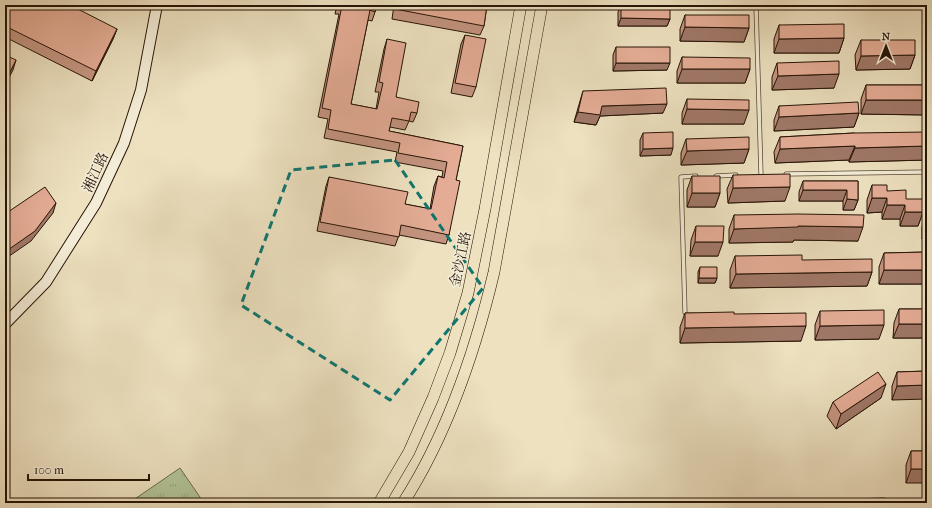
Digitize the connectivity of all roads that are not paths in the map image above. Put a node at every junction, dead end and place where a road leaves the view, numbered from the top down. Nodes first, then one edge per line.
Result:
1 (157, 5) edge
2 (521, 5) edge
3 (542, 5) edge
4 (756, 5) edge
5 (927, 172) edge
6 (785, 174) edge
7 (740, 175) edge
8 (754, 175) edge
9 (761, 175) junction
10 (769, 175) edge
11 (703, 176) edge
12 (710, 176) edge
13 (685, 313) edge
14 (5, 324) edge
15 (380, 503) edge
16 (403, 503) edge

1 - 14 street, 湘江路
2 - 15 main road, 金沙江路
3 - 16 main road
4 - 9 lane
5 - 6 lane
7 - 12 lane
8 - 9 lane
9 - 10 lane
11 - 13 lane

